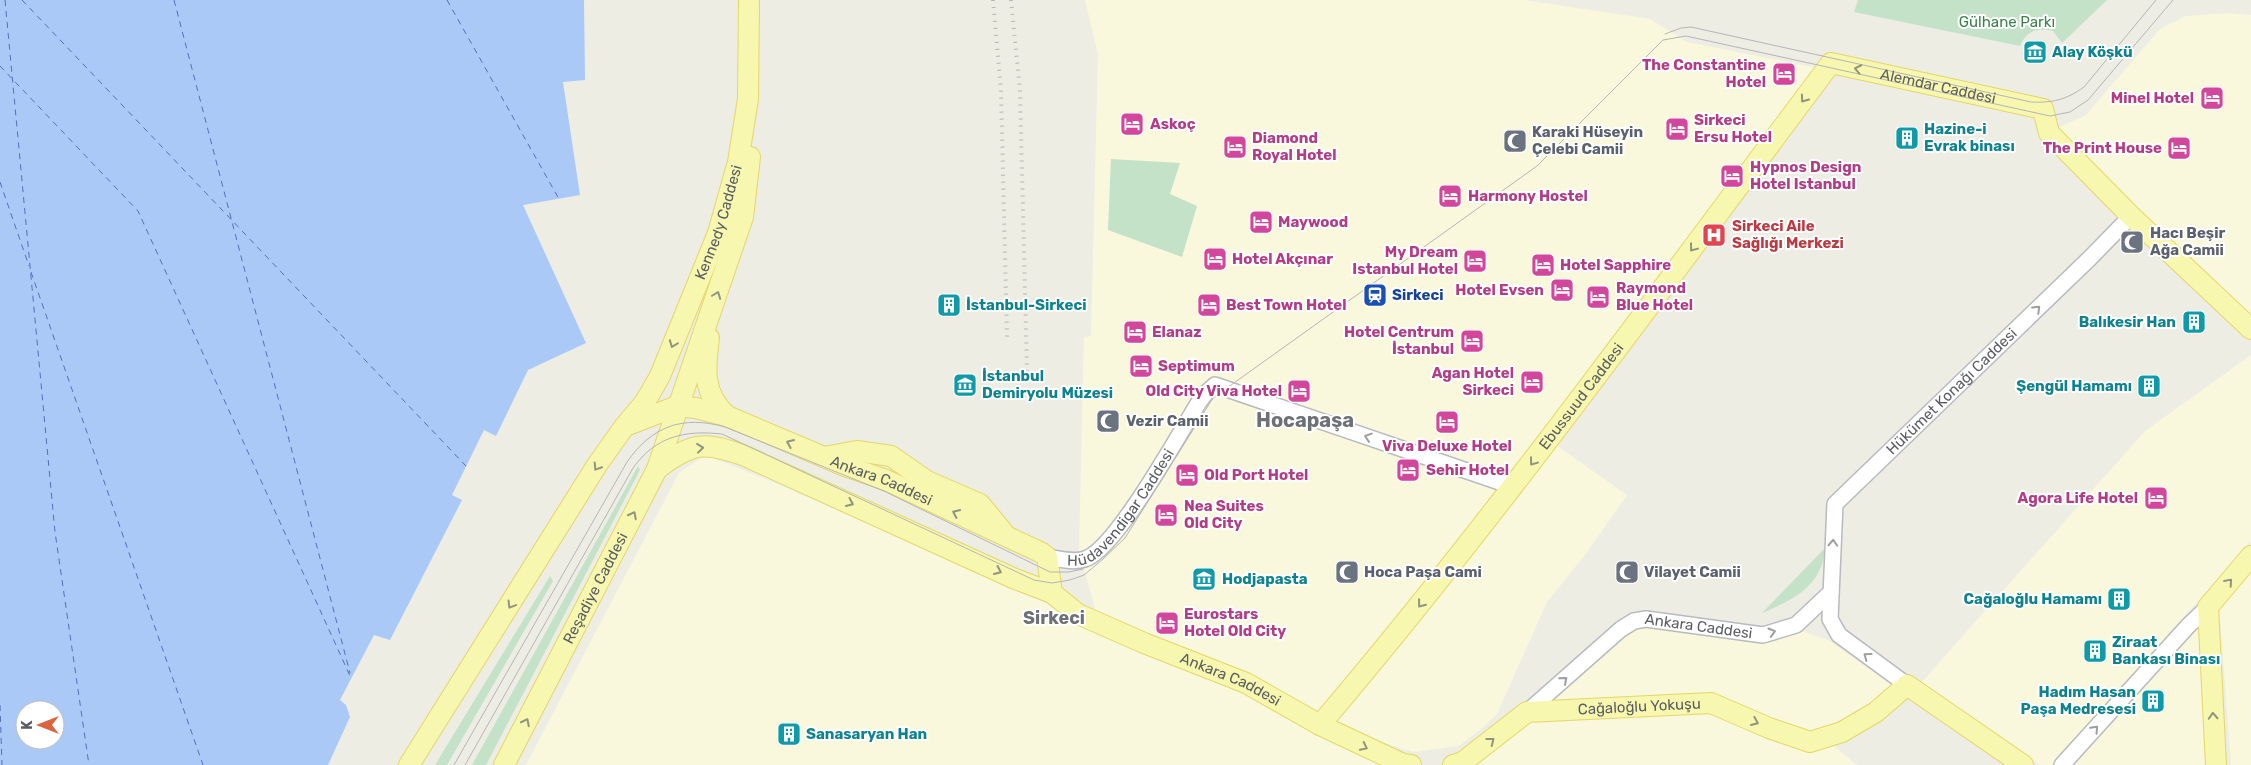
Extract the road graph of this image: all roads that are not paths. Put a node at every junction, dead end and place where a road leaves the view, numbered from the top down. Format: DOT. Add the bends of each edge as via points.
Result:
graph roads {
  1 [pos="748,0"];
  2 [pos="762,0"];
  3 [pos="1835,64"];
  4 [pos="761,75"];
  5 [pos="748,99"];
  6 [pos="2131,216"];
  7 [pos="708,318"];
  8 [pos="2251,329"];
  9 [pos="677,406"];
  10 [pos="727,416"];
  11 [pos="624,427"];
  12 [pos="657,468"];
  13 [pos="1514,487"];
  14 [pos="2251,556"];
  15 [pos="1047,557"];
  16 [pos="1831,592"];
  17 [pos="1052,593"];
  18 [pos="2208,607"];
  19 [pos="1907,685"];
  20 [pos="1527,712"];
  21 [pos="437,723"];
  22 [pos="1320,725"];
  23 [pos="409,765"];
  24 [pos="420,765"];
  25 [pos="504,765"];
  26 [pos="1410,765"];
  27 [pos="1453,765"];
  28 [pos="2023,765"];
  29 [pos="2062,765"];
  30 [pos="2216,765"];
  1 -- 5 [label="main road, Kennedy Caddesi"];
  2 -- 4 [label="main road, Kennedy Caddesi"];
  6 -- 3 [label="main road, Alemdar Caddesi, one-way" via="2049,132 2043,108"];
  3 -- 13 [label="main road, Ebussuud Caddesi, one-way" via="1831,63 1826,69"];
  4 -- 5 [label="main road"];
  7 -- 4 [label="main road, Kennedy Caddesi, one-way" via="743,217"];
  5 -- 11 [label="main road, Kennedy Caddesi, one-way" via="738,162 718,233 660,376 645,402"];
  6 -- 8 [label="main road"];
  16 -- 6 [label="street, Hükümet Konağı Caddesi, one-way" via="1835,504"];
  7 -- 9 [label="main road, Kennedy Caddesi"];
  7 -- 10 [label="main road" via="708,390"];
  9 -- 10 [label="main road, Ankara Caddesi"];
  9 -- 11 [label="main road"];
  9 -- 12 [label="main road, Reşadiye Caddesi"];
  15 -- 10 [label="main road, Ankara Caddesi, one-way" via="886,480"];
  11 -- 21 [label="main road, one-way" via="597,465"];
  12 -- 17 [label="main road, Ankara Caddesi, one-way" via="678,452 718,446"];
  25 -- 12 [label="main road, Reşadiye Caddesi, one-way"];
  13 -- 15 [label="street, Hüdavendigar Caddesi, one-way" via="1215,385 1202,398 1118,530 1098,552 1087,559 1072,561"];
  13 -- 22 [label="main road, Ebussuud Caddesi, one-way"];
  18 -- 14 [label="main road, one-way"];
  15 -- 17 [label="main road"];
  19 -- 16 [label="street, one-way" via="1839,636 1830,619"];
  20 -- 16 [label="street, Ankara Caddesi, one-way" via="1620,629 1634,621 1763,635 1796,625"];
  17 -- 22 [label="main road, Ankara Caddesi" via="1078,614 1246,683"];
  29 -- 18 [label="street, one-way"];
  30 -- 18 [label="main road, one-way"];
  20 -- 19 [label="main road, Cağaloğlu Yokuşu, one-way" via="1710,703 1810,742 1842,732 1876,712"];
  19 -- 28 [label="main road"];
  27 -- 20 [label="main road, Ankara Caddesi, one-way" via="1463,762"];
  21 -- 23 [label="main road"];
  21 -- 24 [label="main road"];
  22 -- 26 [label="main road, Ankara Caddesi, one-way"];
}
